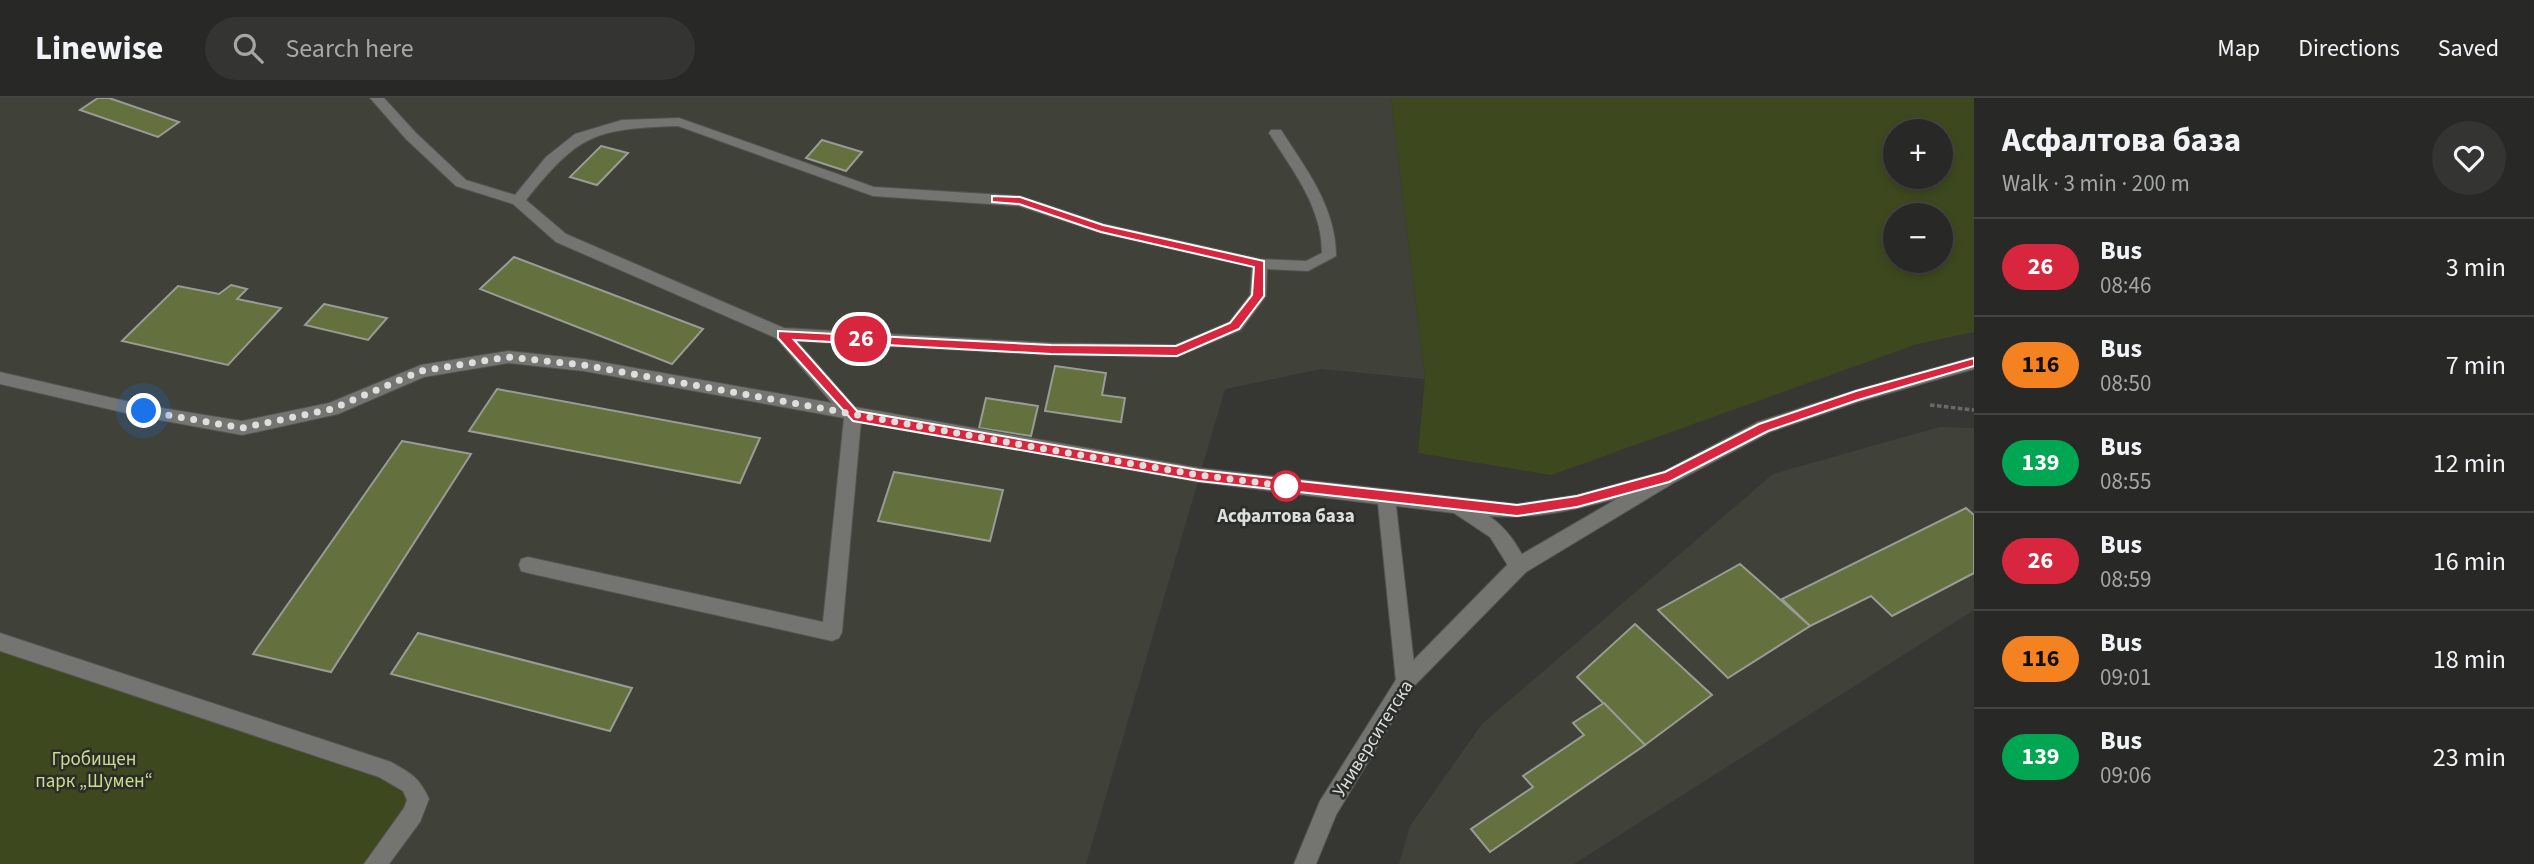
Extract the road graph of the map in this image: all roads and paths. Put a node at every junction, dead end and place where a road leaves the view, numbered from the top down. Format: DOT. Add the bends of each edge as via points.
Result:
graph roads {
  1 [pos="377,98"];
  2 [pos="1276,133"];
  3 [pos="518,201"];
  4 [pos="1260,264"];
  5 [pos="782,334"];
  6 [pos="1974,363"];
  7 [pos="0,378"];
  8 [pos="853,416"];
  9 [pos="1669,477"];
  10 [pos="1386,498"];
  11 [pos="1438,504"];
  12 [pos="528,565"];
  13 [pos="1519,566"];
  14 [pos="0,642"];
  15 [pos="1406,681"];
  16 [pos="375,864"];
  17 [pos="1305,864"];
  1 -- 3 [label="street" via="461,183"];
  2 -- 4 [label="street" via="1320,207 1331,236 1329,256 1308,266"];
  3 -- 4 [label="street" via="551,160 580,137 622,124 679,122 873,191 1020,201 1101,228"];
  3 -- 5 [label="street" via="561,238"];
  4 -- 5 [label="street" via="1258,296 1235,326 1177,351"];
  5 -- 8 [label="street"];
  6 -- 9 [label="street" via="1764,427"];
  7 -- 8 [label="street" via="242,428 332,409 421,371 508,357 584,365"];
  8 -- 10 [label="street" via="1199,475"];
  8 -- 12 [label="street" via="832,632"];
  9 -- 11 [label="street" via="1577,502 1517,511"];
  9 -- 13 [label="street, Университетска"];
  10 -- 11 [label="street"];
  10 -- 15 [label="street"];
  11 -- 13 [label="street" via="1480,518 1512,548"];
  13 -- 15 [label="street, Университетска"];
  14 -- 16 [label="street" via="384,769 410,784 418,799 412,815"];
  15 -- 17 [label="street, Университетска" via="1328,808"];
}
